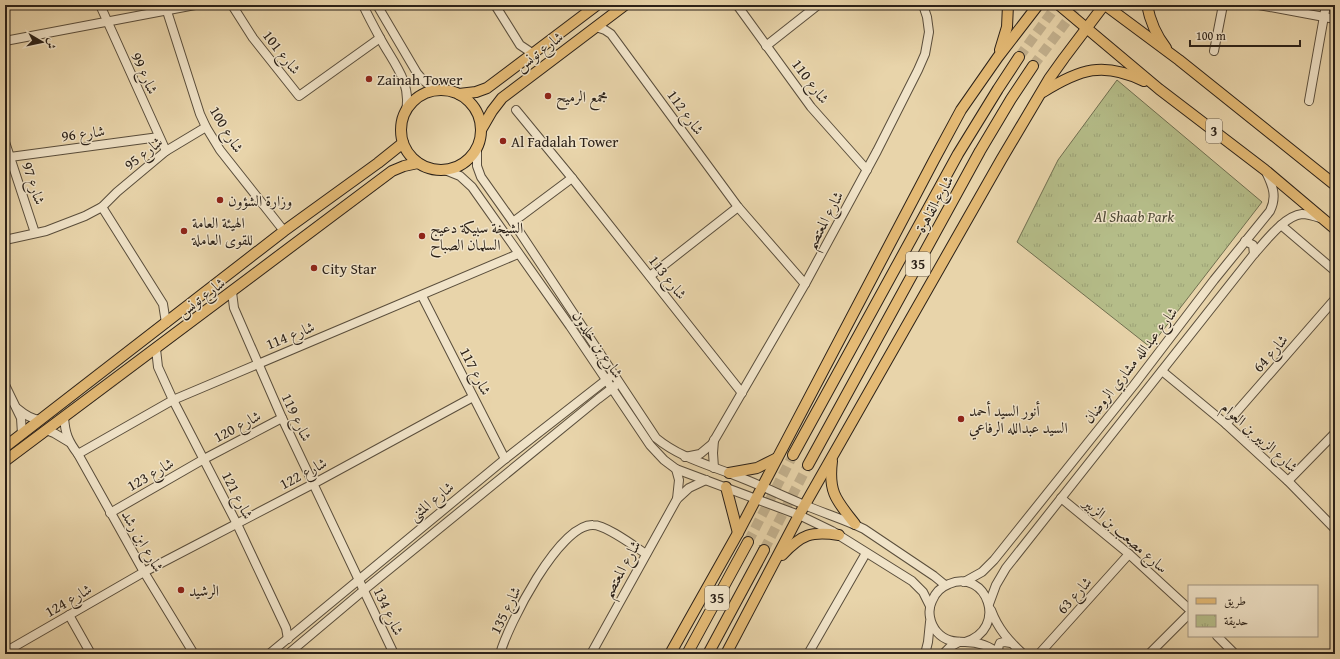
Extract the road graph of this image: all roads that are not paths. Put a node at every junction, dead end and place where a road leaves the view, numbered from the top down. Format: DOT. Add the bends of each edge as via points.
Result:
graph roads {
  1 [pos="100,5"];
  2 [pos="195,5"];
  3 [pos="232,5"];
  4 [pos="363,5"];
  5 [pos="377,5"];
  6 [pos="597,5"];
  7 [pos="625,5"];
  8 [pos="737,5"];
  9 [pos="818,5"];
  10 [pos="923,5"];
  11 [pos="1008,5"];
  12 [pos="1038,5"];
  13 [pos="1059,5"];
  14 [pos="1104,5"];
  15 [pos="1147,5"];
  16 [pos="1223,5"];
  17 [pos="1259,5"];
  18 [pos="1326,5"];
  19 [pos="496,7"];
  20 [pos="166,8"];
  21 [pos="612,14"];
  22 [pos="1324,17"];
  23 [pos="1335,19"];
  24 [pos="107,22"];
  25 [pos="596,27"];
  26 [pos="1086,29"];
  27 [pos="611,34"];
  28 [pos="380,38"];
  29 [pos="5,41"];
  30 [pos="766,46"];
  31 [pos="1214,51"];
  32 [pos="532,53"];
  33 [pos="998,57"];
  34 [pos="1020,57"];
  35 [pos="1179,60"];
  36 [pos="1033,66"];
  37 [pos="510,70"];
  38 [pos="1159,89"];
  39 [pos="434,90"];
  40 [pos="512,91"];
  41 [pos="459,94"];
  42 [pos="1040,94"];
  43 [pos="1309,101"];
  44 [pos="406,110"];
  45 [pos="516,110"];
  46 [pos="206,127"];
  47 [pos="481,130"];
  48 [pos="159,137"];
  49 [pos="5,142"];
  50 [pos="403,142"];
  51 [pos="477,148"];
  52 [pos="166,152"];
  53 [pos="10,157"];
  54 [pos="418,163"];
  55 [pos="445,170"];
  56 [pos="867,170"];
  57 [pos="1265,170"];
  58 [pos="572,178"];
  59 [pos="1335,185"];
  60 [pos="345,187"];
  61 [pos="351,203"];
  62 [pos="102,207"];
  63 [pos="738,207"];
  64 [pos="1323,218"];
  65 [pos="513,222"];
  66 [pos="1281,225"];
  67 [pos="1335,230"];
  68 [pos="284,231"];
  69 [pos="35,233"];
  70 [pos="5,240"];
  71 [pos="1245,241"];
  72 [pos="518,254"];
  73 [pos="1254,254"];
  74 [pos="1335,271"];
  75 [pos="650,276"];
  76 [pos="806,284"];
  77 [pos="232,292"];
  78 [pos="422,296"];
  79 [pos="1335,299"];
  80 [pos="220,302"];
  81 [pos="163,304"];
  82 [pos="234,308"];
  83 [pos="180,312"];
  84 [pos="166,323"];
  85 [pos="156,349"];
  86 [pos="142,359"];
  87 [pos="258,363"];
  88 [pos="158,367"];
  89 [pos="1162,371"];
  90 [pos="614,374"];
  91 [pos="606,380"];
  92 [pos="620,383"];
  93 [pos="5,385"];
  94 [pos="612,389"];
  95 [pos="742,393"];
  96 [pos="473,397"];
  97 [pos="173,400"];
  98 [pos="17,408"];
  99 [pos="64,417"];
  100 [pos="282,418"];
  101 [pos="40,420"];
  102 [pos="1226,424"];
  103 [pos="46,430"];
  104 [pos="1335,433"];
  105 [pos="22,434"];
  106 [pos="715,439"];
  107 [pos="1091,439"];
  108 [pos="69,442"];
  109 [pos="5,447"];
  110 [pos="1102,448"];
  111 [pos="78,454"];
  112 [pos="793,455"];
  113 [pos="684,457"];
  114 [pos="833,457"];
  115 [pos="777,458"];
  116 [pos="204,459"];
  117 [pos="505,459"];
  118 [pos="5,461"];
  119 [pos="808,465"];
  120 [pos="714,468"];
  121 [pos="676,469"];
  122 [pos="729,473"];
  123 [pos="706,480"];
  124 [pos="1288,481"];
  125 [pos="313,484"];
  126 [pos="762,486"];
  127 [pos="726,487"];
  128 [pos="756,498"];
  129 [pos="1061,498"];
  130 [pos="677,499"];
  131 [pos="805,505"];
  132 [pos="110,513"];
  133 [pos="799,515"];
  134 [pos="237,524"];
  135 [pos="854,524"];
  136 [pos="1335,529"];
  137 [pos="738,533"];
  138 [pos="839,535"];
  139 [pos="748,542"];
  140 [pos="764,550"];
  141 [pos="866,553"];
  142 [pos="646,554"];
  143 [pos="1129,554"];
  144 [pos="997,556"];
  145 [pos="774,564"];
  146 [pos="920,567"];
  147 [pos="1006,568"];
  148 [pos="144,572"];
  149 [pos="359,579"];
  150 [pos="912,581"];
  151 [pos="964,582"];
  152 [pos="945,585"];
  153 [pos="364,590"];
  154 [pos="930,606"];
  155 [pos="990,606"];
  156 [pos="1188,608"];
  157 [pos="69,615"];
  158 [pos="1188,615"];
  159 [pos="930,619"];
  160 [pos="1218,637"];
  161 [pos="288,639"];
  162 [pos="962,642"];
  163 [pos="1011,643"];
  164 [pos="5,652"];
  165 [pos="91,654"];
  166 [pos="194,654"];
  167 [pos="269,654"];
  168 [pos="288,654"];
  169 [pos="394,654"];
  170 [pos="500,654"];
  171 [pos="591,654"];
  172 [pos="670,654"];
  173 [pos="687,654"];
  174 [pos="708,654"];
  175 [pos="726,654"];
  176 [pos="808,654"];
  177 [pos="924,654"];
  178 [pos="943,654"];
  179 [pos="1000,654"];
  180 [pos="1023,654"];
  181 [pos="1039,654"];
  182 [pos="1149,654"];
  183 [pos="1235,654"];
  1 -- 24 [label="street, شارع 99"];
  2 -- 20 [label="street"];
  3 -- 28 [label="street, شارع 101" via="253,38 299,96"];
  4 -- 28 [label="street"];
  5 -- 39 [label="street" via="417,73"];
  6 -- 32 [label="main road, شارع تونس"];
  7 -- 21 [label="main road, شارع تونس"];
  8 -- 30 [label="street, شارع 110"];
  9 -- 30 [label="street"];
  10 -- 56 [label="street, شارع المعتصم" via="929,32 925,54"];
  11 -- 33 [label="main road" via="1007,27"];
  12 -- 33 [label="main road"];
  13 -- 26 [label="main road, 3"];
  14 -- 26 [label="main road"];
  14 -- 35 [label="main road, 3"];
  15 -- 35 [label="main road" via="1149,17 1161,41"];
  16 -- 31 [label="street"];
  17 -- 22 [label="street"];
  18 -- 22 [label="street"];
  19 -- 32 [label="street" via="520,45"];
  20 -- 24 [label="street"];
  20 -- 46 [label="street, شارع 100"];
  21 -- 25 [label="main road, شارع تونس"];
  21 -- 27 [label="street"];
  22 -- 23 [label="street"];
  22 -- 43 [label="street"];
  24 -- 29 [label="street"];
  24 -- 48 [label="street, شارع 99"];
  25 -- 27 [label="street, شارع 112"];
  25 -- 40 [label="main road, شارع تونس"];
  26 -- 38 [label="main road, 3"];
  26 -- 42 [label="main road"];
  27 -- 63 [label="street, شارع 112"];
  28 -- 44 [label="street" via="403,79 407,95"];
  30 -- 56 [label="street, شارع 110" via="812,107"];
  32 -- 37 [label="main road, شارع تونس"];
  33 -- 115 [label="main road" via="961,110"];
  34 -- 112 [label="main road, شارع القاهرة / 35" via="958,154"];
  35 -- 59 [label="main road, 3"];
  36 -- 119 [label="main road, شارع القاهرة / 35" via="980,151"];
  37 -- 40 [label="main road" via="503,78 502,84 503,88"];
  37 -- 41 [label="main road, شارع تونس" via="482,91"];
  38 -- 42 [label="main road" via="1126,74 1111,70 1094,70 1070,77"];
  38 -- 57 [label="main road, 3"];
  39 -- 41 [label="main road"];
  39 -- 44 [label="main road" via="416,98"];
  40 -- 47 [label="main road, شارع تونس" via="496,105"];
  41 -- 47 [label="main road" via="475,109 481,122"];
  42 -- 114 [label="main road"];
  44 -- 50 [label="main road" via="401,125"];
  45 -- 58 [label="street, شارع 113"];
  46 -- 52 [label="street, شارع 95"];
  46 -- 68 [label="street, شارع 100" via="220,150"];
  47 -- 51 [label="main road"];
  48 -- 52 [label="street, شارع 99"];
  48 -- 53 [label="street, شارع 96"];
  49 -- 53 [label="street, شارع 97"];
  50 -- 54 [label="main road" via="408,154"];
  50 -- 60 [label="main road, شارع تونس"];
  51 -- 55 [label="main road" via="464,163"];
  51 -- 65 [label="street, شارع بن خلدون" via="476,161 479,173"];
  52 -- 62 [label="street, شارع 95"];
  53 -- 69 [label="street, شارع 97"];
  54 -- 55 [label="main road" via="430,169"];
  54 -- 61 [label="main road, شارع تونس" via="392,171"];
  55 -- 72 [label="street, شارع بن خلدون" via="460,176 472,187"];
  56 -- 76 [label="street, شارع المعتصم"];
  57 -- 64 [label="main road, 3"];
  57 -- 71 [label="street, شارع عبدالله مشاري الروضان" via="1273,187 1274,202 1270,211"];
  58 -- 65 [label="street"];
  58 -- 75 [label="street, شارع 113"];
  60 -- 61 [label="main road" via="353,187 357,192"];
  60 -- 68 [label="main road, شارع تونس"];
  61 -- 77 [label="main road, شارع تونس"];
  62 -- 69 [label="street, شارع 95" via="85,216"];
  62 -- 81 [label="street"];
  63 -- 75 [label="street"];
  63 -- 76 [label="street, شارع 112"];
  64 -- 66 [label="street, شارع عبدالله مشاري الروضان" via="1300,214"];
  64 -- 67 [label="main road, 3"];
  65 -- 90 [label="street, شارع بن خلدون"];
  66 -- 73 [label="street, شارع عبدالله مشاري الروضان"];
  66 -- 74 [label="street"];
  68 -- 83 [label="main road, شارع تونس"];
  69 -- 70 [label="street, شارع 95"];
  71 -- 73 [label="street" via="1252,245"];
  71 -- 107 [label="street, شارع عبدالله مشاري الروضان"];
  72 -- 78 [label="street, شارع 114"];
  72 -- 91 [label="street, شارع بن خلدون"];
  73 -- 89 [label="street, شارع عبدالله مشاري الروضان"];
  75 -- 95 [label="street, شارع 113"];
  76 -- 95 [label="street, شارع المعتصم"];
  77 -- 80 [label="main road, شارع تونس"];
  77 -- 82 [label="street, شارع 119"];
  78 -- 87 [label="street, شارع 114"];
  78 -- 96 [label="street, شارع 117"];
  79 -- 102 [label="street, شارع 64"];
  80 -- 82 [label="street"];
  80 -- 85 [label="main road, شارع تونس"];
  81 -- 83 [label="street"];
  81 -- 84 [label="street"];
  82 -- 87 [label="street, شارع 119"];
  83 -- 84 [label="main road, شارع تونس"];
  84 -- 101 [label="main road, شارع تونس"];
  85 -- 86 [label="main road, شارع تونس"];
  85 -- 88 [label="street, شارع 121"];
  86 -- 88 [label="street"];
  86 -- 99 [label="main road, شارع تونس"];
  87 -- 97 [label="street, شارع 114"];
  87 -- 100 [label="street, شارع 119"];
  88 -- 97 [label="street, شارع 121"];
  89 -- 102 [label="street, شارع الزبير بن العوام"];
  89 -- 110 [label="street, شارع عبدالله مشاري الروضان"];
  90 -- 91 [label="street, شارع المثنى"];
  90 -- 92 [label="street, شارع بن خلدون"];
  91 -- 94 [label="street, شارع بن خلدون"];
  91 -- 117 [label="street, شارع المثنى"];
  92 -- 94 [label="street, شارع المثنى"];
  92 -- 113 [label="street, شارع بن خلدون" via="656,438"];
  93 -- 98 [label="street"];
  94 -- 121 [label="street, شارع بن خلدون" via="654,451"];
  94 -- 153 [label="street, شارع المثنى"];
  95 -- 106 [label="street, شارع المعتصم"];
  96 -- 117 [label="street, شارع 117"];
  96 -- 125 [label="street, شارع 122"];
  97 -- 111 [label="street, شارع 114"];
  97 -- 116 [label="street, شارع 121"];
  98 -- 101 [label="street" via="24,415"];
  98 -- 105 [label="street" via="21,418"];
  99 -- 103 [label="main road, شارع تونس"];
  99 -- 108 [label="street, شارع ابن رشد"];
  100 -- 116 [label="street, شارع 120"];
  100 -- 125 [label="street, شارع 119"];
  101 -- 105 [label="main road, شارع تونس"];
  102 -- 124 [label="street, شارع الزبير بن العوام"];
  103 -- 108 [label="street, شارع ابن رشد"];
  103 -- 118 [label="main road, شارع تونس"];
  104 -- 124 [label="street"];
  105 -- 109 [label="main road, شارع تونس"];
  106 -- 113 [label="street, شارع المعتصم" via="700,454"];
  106 -- 120 [label="street, شارع المعتصم"];
  107 -- 110 [label="street" via="1092,448"];
  107 -- 144 [label="street, شارع عبدالله مشاري الروضان"];
  108 -- 111 [label="street, شارع ابن رشد"];
  110 -- 129 [label="street, شارع عبدالله مشاري الروضان"];
  111 -- 132 [label="street, شارع ابن رشد"];
  113 -- 120 [label="street, شارع بن خلدون"];
  114 -- 131 [label="main road"];
  114 -- 135 [label="main road" via="832,491"];
  115 -- 122 [label="main road" via="757,468"];
  115 -- 126 [label="main road"];
  116 -- 132 [label="street, شارع 123"];
  116 -- 134 [label="street, شارع 121"];
  117 -- 149 [label="street, شارع المثنى"];
  120 -- 122 [label="street, شارع بن خلدون"];
  121 -- 123 [label="street, شارع بن خلدون"];
  121 -- 130 [label="street, شارع المعتصم" via="679,486"];
  122 -- 126 [label="street, شارع بن خلدون"];
  123 -- 127 [label="street, شارع بن خلدون"];
  123 -- 130 [label="street, شارع المعتصم" via="685,491"];
  124 -- 136 [label="street, شارع الزبير بن العوام"];
  125 -- 134 [label="street, شارع 122"];
  125 -- 149 [label="street, شارع 119"];
  126 -- 128 [label="main road"];
  126 -- 131 [label="street, شارع بن خلدون"];
  127 -- 128 [label="street, شارع بن خلدون"];
  127 -- 137 [label="main road"];
  128 -- 133 [label="street, شارع بن خلدون"];
  128 -- 137 [label="main road"];
  129 -- 143 [label="street, سارع مصعب بن الزبير"];
  129 -- 147 [label="street, شارع عبدالله مشاري الروضان"];
  130 -- 142 [label="street, شارع المعتصم"];
  131 -- 133 [label="main road"];
  131 -- 135 [label="street, شارع بن خلدون"];
  132 -- 148 [label="street, شارع ابن رشد"];
  133 -- 138 [label="street, شارع بن خلدون"];
  133 -- 145 [label="main road"];
  134 -- 148 [label="street, شارع 122"];
  134 -- 161 [label="street, شارع 121" via="286,628"];
  135 -- 146 [label="street, شارع بن خلدون"];
  137 -- 172 [label="main road"];
  138 -- 141 [label="street, شارع بن خلدون"];
  138 -- 145 [label="main road" via="822,533 803,537 790,546"];
  139 -- 173 [label="main road, 35"];
  140 -- 174 [label="main road, 35"];
  141 -- 150 [label="street, شارع بن خلدون"];
  141 -- 176 [label="street"];
  142 -- 170 [label="street, شارع 135" via="597,525 589,525 568,536 536,578"];
  142 -- 171 [label="street, شارع المعتصم"];
  143 -- 156 [label="street, سارع مصعب بن الزبير"];
  143 -- 181 [label="street, شارع 63"];
  144 -- 147 [label="street" via="996,563"];
  144 -- 151 [label="street, شارع عبدالله مشاري الروضان" via="982,572"];
  145 -- 175 [label="main road"];
  146 -- 150 [label="street" via="919,576"];
  146 -- 152 [label="street, شارع بن خلدون"];
  147 -- 155 [label="street, شارع عبدالله مشاري الروضان" via="996,585"];
  148 -- 157 [label="street, شارع 124"];
  148 -- 166 [label="street, شارع ابن رشد"];
  149 -- 153 [label="street, شارع 134"];
  149 -- 161 [label="street, شارع المثنى"];
  150 -- 154 [label="street, شارع بن خلدون" via="923,592"];
  151 -- 152 [label="street"];
  151 -- 155 [label="street" via="980,589"];
  152 -- 154 [label="street" via="935,594"];
  153 -- 168 [label="street, شارع المثنى"];
  153 -- 169 [label="street, شارع 134"];
  154 -- 159 [label="street"];
  155 -- 162 [label="street" via="986,627 977,637"];
  155 -- 163 [label="street" via="999,628"];
  157 -- 164 [label="street, شارع 124"];
  157 -- 165 [label="street"];
  158 -- 182 [label="street"];
  159 -- 162 [label="street" via="941,636 952,642"];
  159 -- 177 [label="street" via="930,634"];
  160 -- 183 [label="street"];
  161 -- 167 [label="street, شارع المثنى"];
  162 -- 178 [label="street" via="950,647"];
  162 -- 179 [label="street" via="986,646"];
  163 -- 179 [label="street" via="1000,643"];
  163 -- 180 [label="street"];
}
